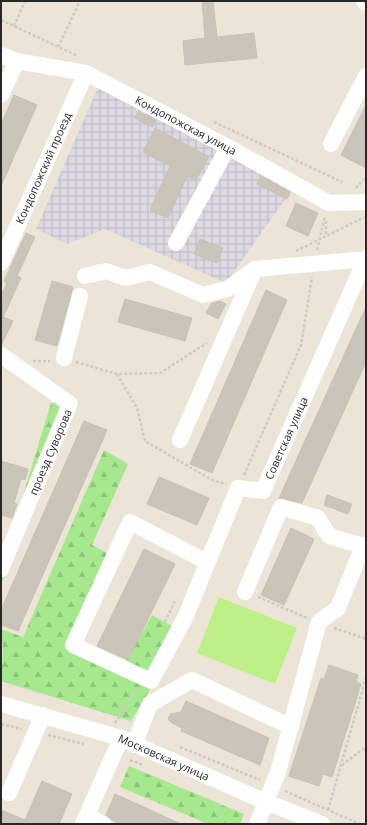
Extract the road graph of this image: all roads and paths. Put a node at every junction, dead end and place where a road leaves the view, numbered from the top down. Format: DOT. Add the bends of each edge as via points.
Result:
graph roads {
  1 [pos="25,1"];
  2 [pos="80,1"];
  3 [pos="14,26"];
  4 [pos="58,47"];
  5 [pos="1,55"];
  6 [pos="17,61"];
  7 [pos="86,73"];
  8 [pos="366,76"];
  9 [pos="1,95"];
  10 [pos="331,144"];
  11 [pos="228,147"];
  12 [pos="366,202"];
  13 [pos="327,210"];
  14 [pos="366,216"];
  15 [pos="326,236"];
  16 [pos="320,239"];
  17 [pos="176,243"];
  18 [pos="291,253"];
  19 [pos="366,258"];
  20 [pos="1,263"];
  21 [pos="314,264"];
  22 [pos="255,269"];
  23 [pos="85,276"];
  24 [pos="80,296"];
  25 [pos="210,342"];
  26 [pos="5,357"];
  27 [pos="64,358"];
  28 [pos="32,360"];
  29 [pos="180,440"];
  30 [pos="238,488"];
  31 [pos="365,546"];
  32 [pos="207,562"];
  33 [pos="1,569"];
  34 [pos="246,592"];
  35 [pos="366,678"];
  36 [pos="1,704"];
  37 [pos="43,715"];
  38 [pos="1,724"];
  39 [pos="291,727"];
  40 [pos="36,732"];
  41 [pos="128,742"];
  42 [pos="87,744"];
  43 [pos="366,747"];
  44 [pos="115,753"];
  45 [pos="341,765"];
  46 [pos="144,766"];
  47 [pos="9,793"];
  48 [pos="266,802"];
  49 [pos="325,817"];
  50 [pos="85,820"];
  51 [pos="103,824"];
  52 [pos="257,824"];
  1 -- 3 [label="path"];
  2 -- 4 [label="path"];
  5 -- 6 [label="street, Кондопожская улица"];
  6 -- 7 [label="street, Кондопожская улица"];
  6 -- 9 [label="street"];
  7 -- 11 [label="street, Кондопожская улица"];
  7 -- 20 [label="street, Кондопожский проезд"];
  8 -- 10 [label="street"];
  11 -- 13 [label="street, Кондопожская улица"];
  11 -- 17 [label="street"];
  12 -- 13 [label="street"];
  13 -- 15 [label="path"];
  13 -- 16 [label="path"];
  14 -- 15 [label="path"];
  15 -- 16 [label="path"];
  16 -- 18 [label="path"];
  16 -- 21 [label="path"];
  19 -- 21 [label="street"];
  19 -- 30 [label="street, Советская улица" via="263,491"];
  21 -- 22 [label="street"];
  21 -- 30 [label="path" via="301,345"];
  22 -- 23 [label="street" via="227,289 203,295 150,272 126,278 106,271"];
  22 -- 29 [label="street"];
  24 -- 27 [label="street"];
  25 -- 27 [label="path" via="160,372 117,374"];
  26 -- 33 [label="street, проезд Суворова" via="70,404"];
  27 -- 28 [label="path"];
  30 -- 32 [label="street"];
  31 -- 34 [label="street" via="329,536 318,518 281,507"];
  31 -- 39 [label="street" via="338,608 319,622"];
  32 -- 32 [label="street" via="185,618 151,681 73,645 130,522"];
  35 -- 45 [label="path"];
  36 -- 37 [label="street, Московская улица"];
  37 -- 40 [label="street"];
  37 -- 41 [label="street, Московская улица"];
  38 -- 40 [label="path"];
  39 -- 41 [label="street" via="192,680 150,704"];
  39 -- 48 [label="street"];
  40 -- 42 [label="path"];
  40 -- 47 [label="street"];
  41 -- 44 [label="street"];
  41 -- 48 [label="street, Московская улица"];
  43 -- 45 [label="path"];
  44 -- 46 [label="path"];
  44 -- 50 [label="street"];
  45 -- 49 [label="path"];
  48 -- 49 [label="street, Московская улица"];
  48 -- 52 [label="street"];
  50 -- 51 [label="street"];
}
